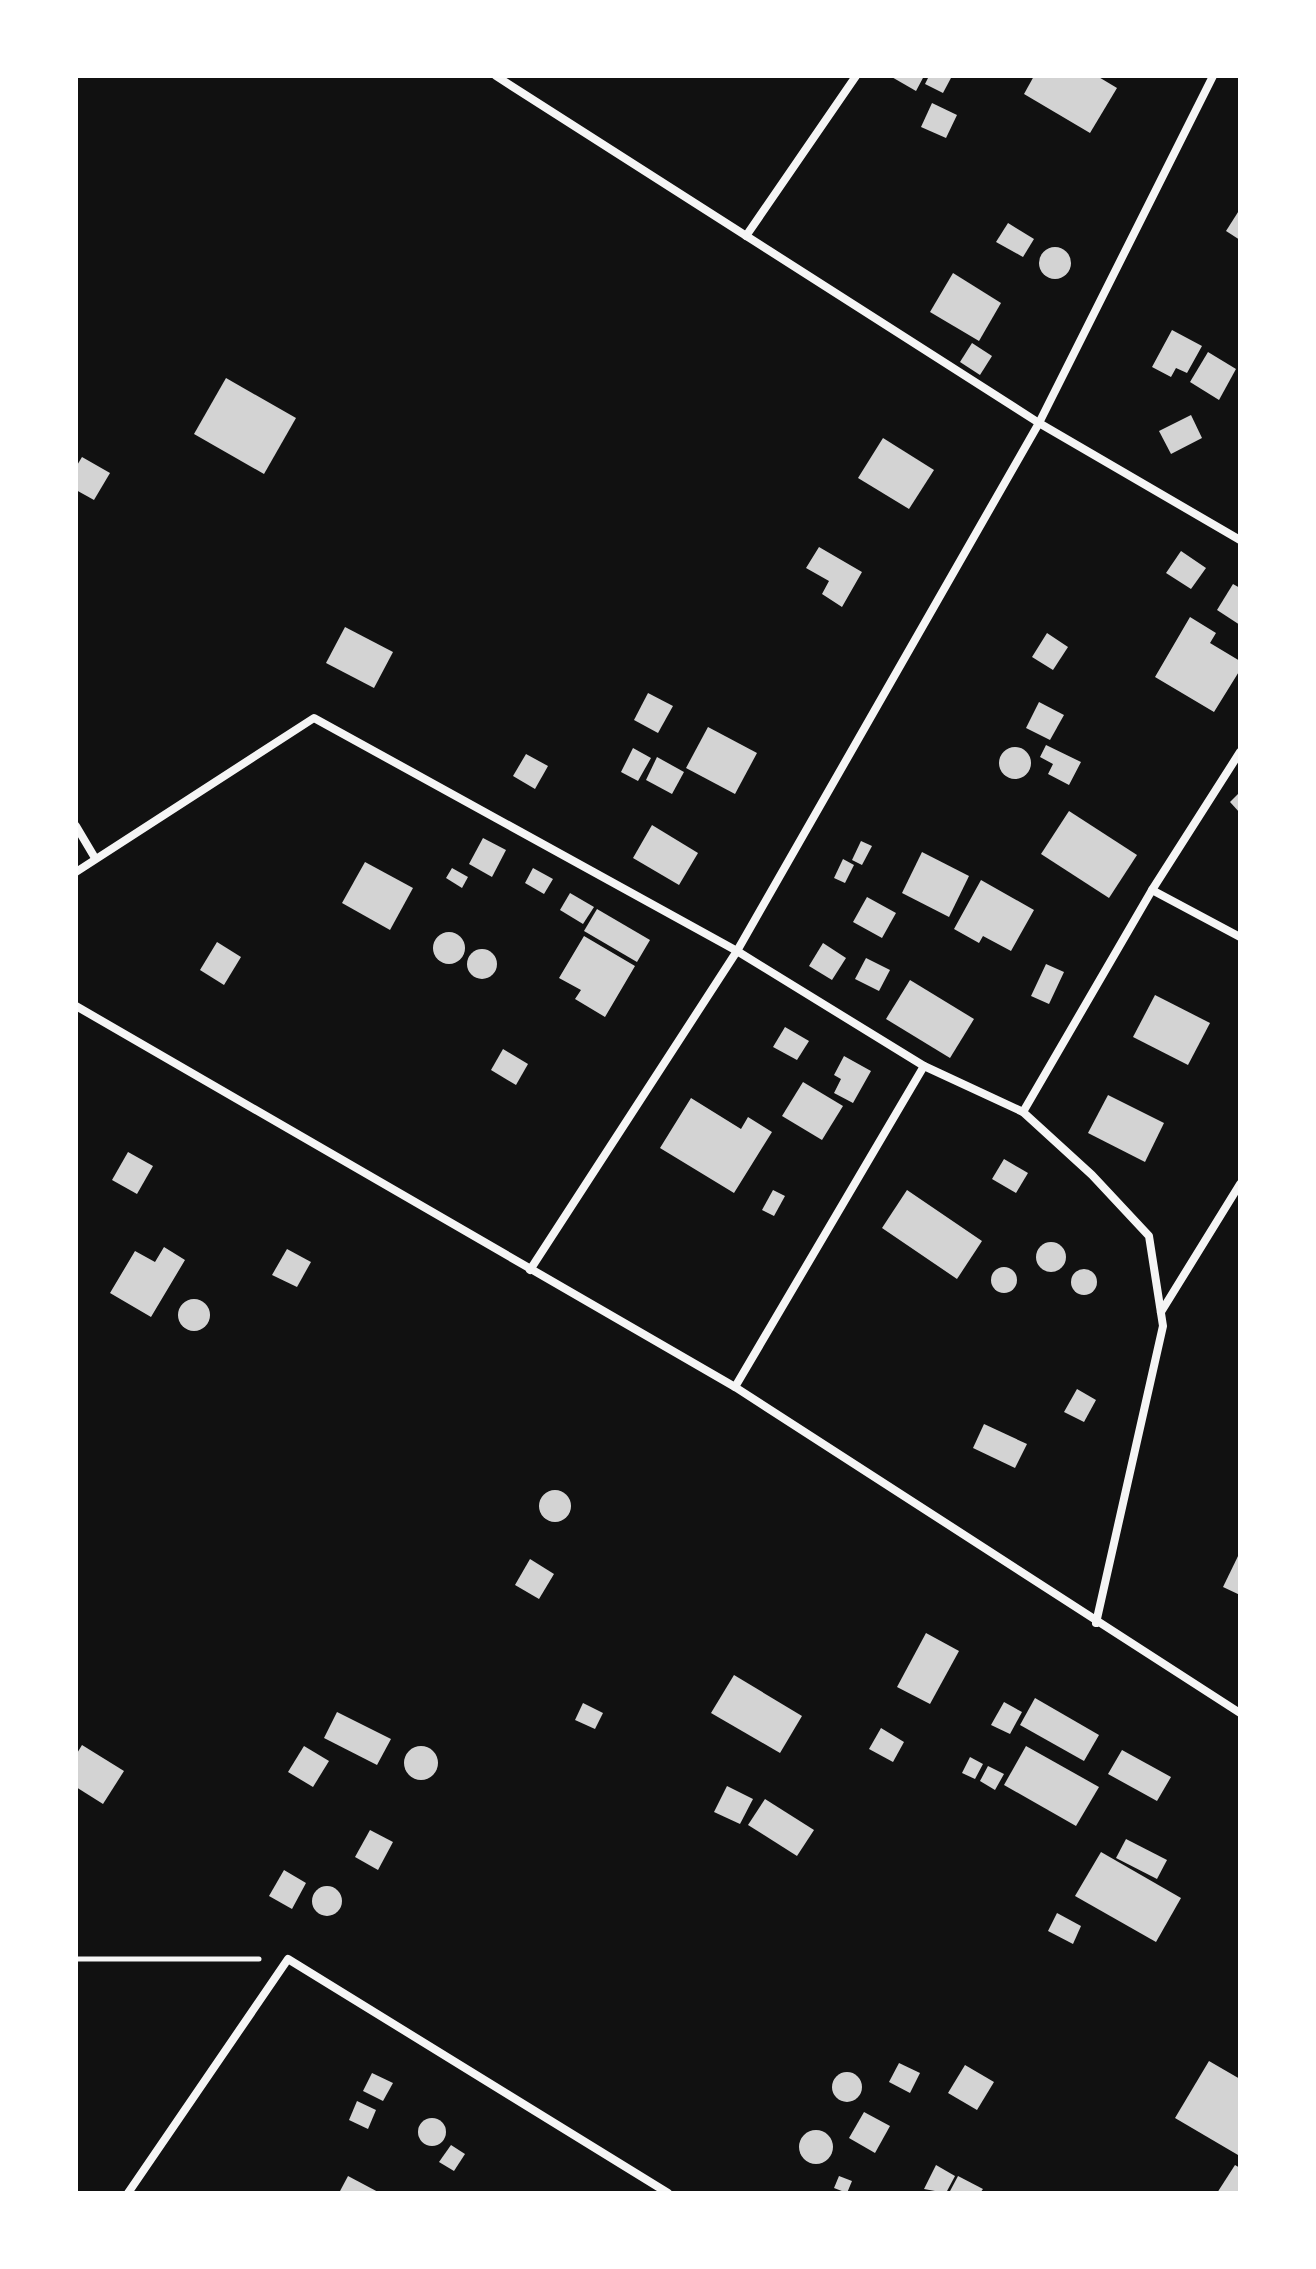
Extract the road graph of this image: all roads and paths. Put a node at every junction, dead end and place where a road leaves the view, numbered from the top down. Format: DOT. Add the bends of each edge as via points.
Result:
graph roads {
  1 [pos="496,76"];
  2 [pos="856,76"];
  3 [pos="1213,76"];
  4 [pos="746,236"];
  5 [pos="1039,423"];
  6 [pos="1240,540"];
  7 [pos="1240,752"];
  8 [pos="76,826"];
  9 [pos="95,858"];
  10 [pos="76,872"];
  11 [pos="1152,890"];
  12 [pos="1240,937"];
  13 [pos="737,951"];
  14 [pos="76,1006"];
  15 [pos="924,1066"];
  16 [pos="1023,1112"];
  17 [pos="1240,1184"];
  18 [pos="530,1270"];
  19 [pos="1161,1313"];
  20 [pos="735,1387"];
  21 [pos="1096,1623"];
  22 [pos="1240,1713"];
  23 [pos="76,1959"];
  24 [pos="288,1959"];
  25 [pos="128,2193"];
  26 [pos="668,2193"];
  1 -- 4 [label="street"];
  2 -- 4 [label="street"];
  3 -- 5 [label="street"];
  4 -- 5 [label="street"];
  5 -- 6 [label="street"];
  5 -- 13 [label="street"];
  7 -- 11 [label="street"];
  8 -- 9 [label="street"];
  9 -- 10 [label="street"];
  9 -- 13 [label="street" via="314,718"];
  11 -- 12 [label="street"];
  11 -- 16 [label="street"];
  13 -- 15 [label="street"];
  13 -- 18 [label="street"];
  14 -- 18 [label="street"];
  15 -- 16 [label="street"];
  15 -- 20 [label="street"];
  16 -- 19 [label="street" via="1149,1236"];
  17 -- 19 [label="street"];
  18 -- 20 [label="street"];
  19 -- 21 [label="street" via="1163,1326"];
  20 -- 21 [label="street"];
  21 -- 22 [label="street"];
  23 -- 24 [label="path"];
  24 -- 25 [label="street"];
  24 -- 26 [label="street"];
}
